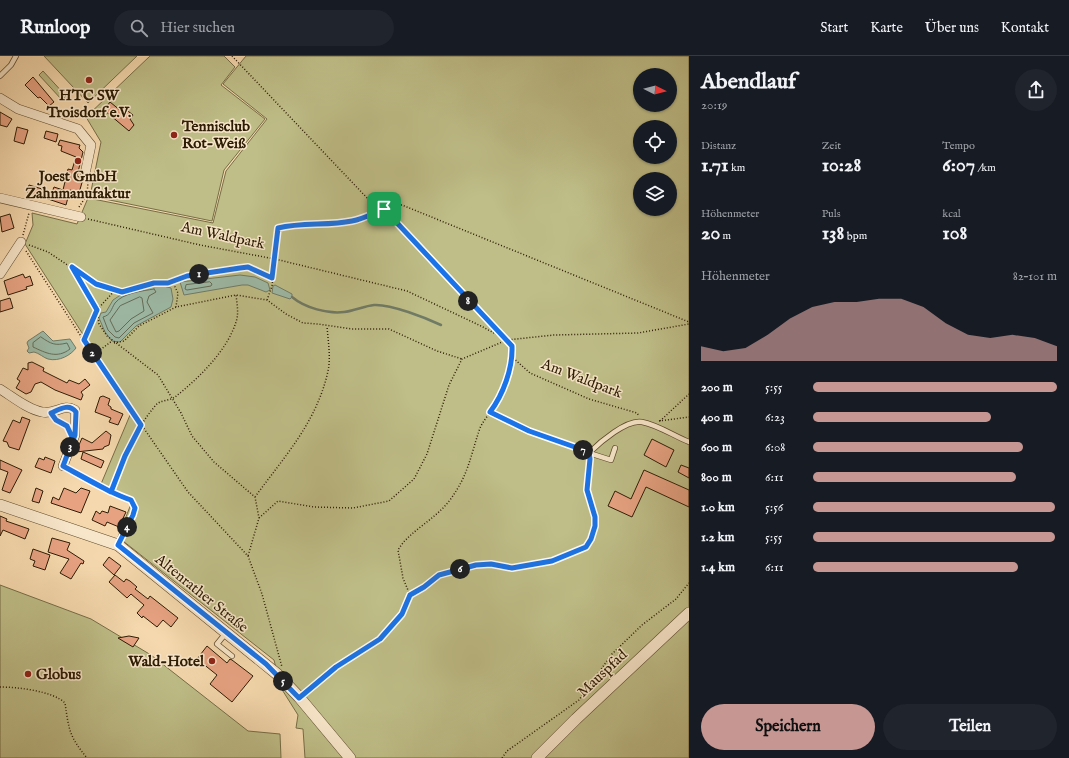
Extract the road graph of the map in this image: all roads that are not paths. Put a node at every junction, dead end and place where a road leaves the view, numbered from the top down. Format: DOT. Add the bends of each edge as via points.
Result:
graph roads {
  1 [pos="16,56"];
  2 [pos="0,76"];
  3 [pos="0,98"];
  4 [pos="85,174"];
  5 [pos="0,198"];
  6 [pos="79,216"];
  7 [pos="21,242"];
  8 [pos="0,274"];
  9 [pos="0,389"];
  10 [pos="689,442"];
  11 [pos="615,448"];
  12 [pos="63,466"];
  13 [pos="0,504"];
  14 [pos="689,612"];
  15 [pos="226,633"];
  16 [pos="232,656"];
  17 [pos="350,758"];
  18 [pos="537,758"];
  1 -- 2 [label="lane"];
  3 -- 4 [label="street" via="18,109 78,129 91,144"];
  5 -- 6 [label="street"];
  7 -- 8 [label="street"];
  9 -- 12 [label="street" via="30,408 51,413 62,407 75,410 75,435"];
  10 -- 11 [label="lane" via="642,422 626,425 589,452 612,460"];
  13 -- 15 [label="street, Altenrather Straße" via="118,545"];
  14 -- 18 [label="street, Mauspfad"];
  15 -- 16 [label="lane" via="216,644"];
  15 -- 17 [label="street, Altenrather Straße" via="277,674"];
}
